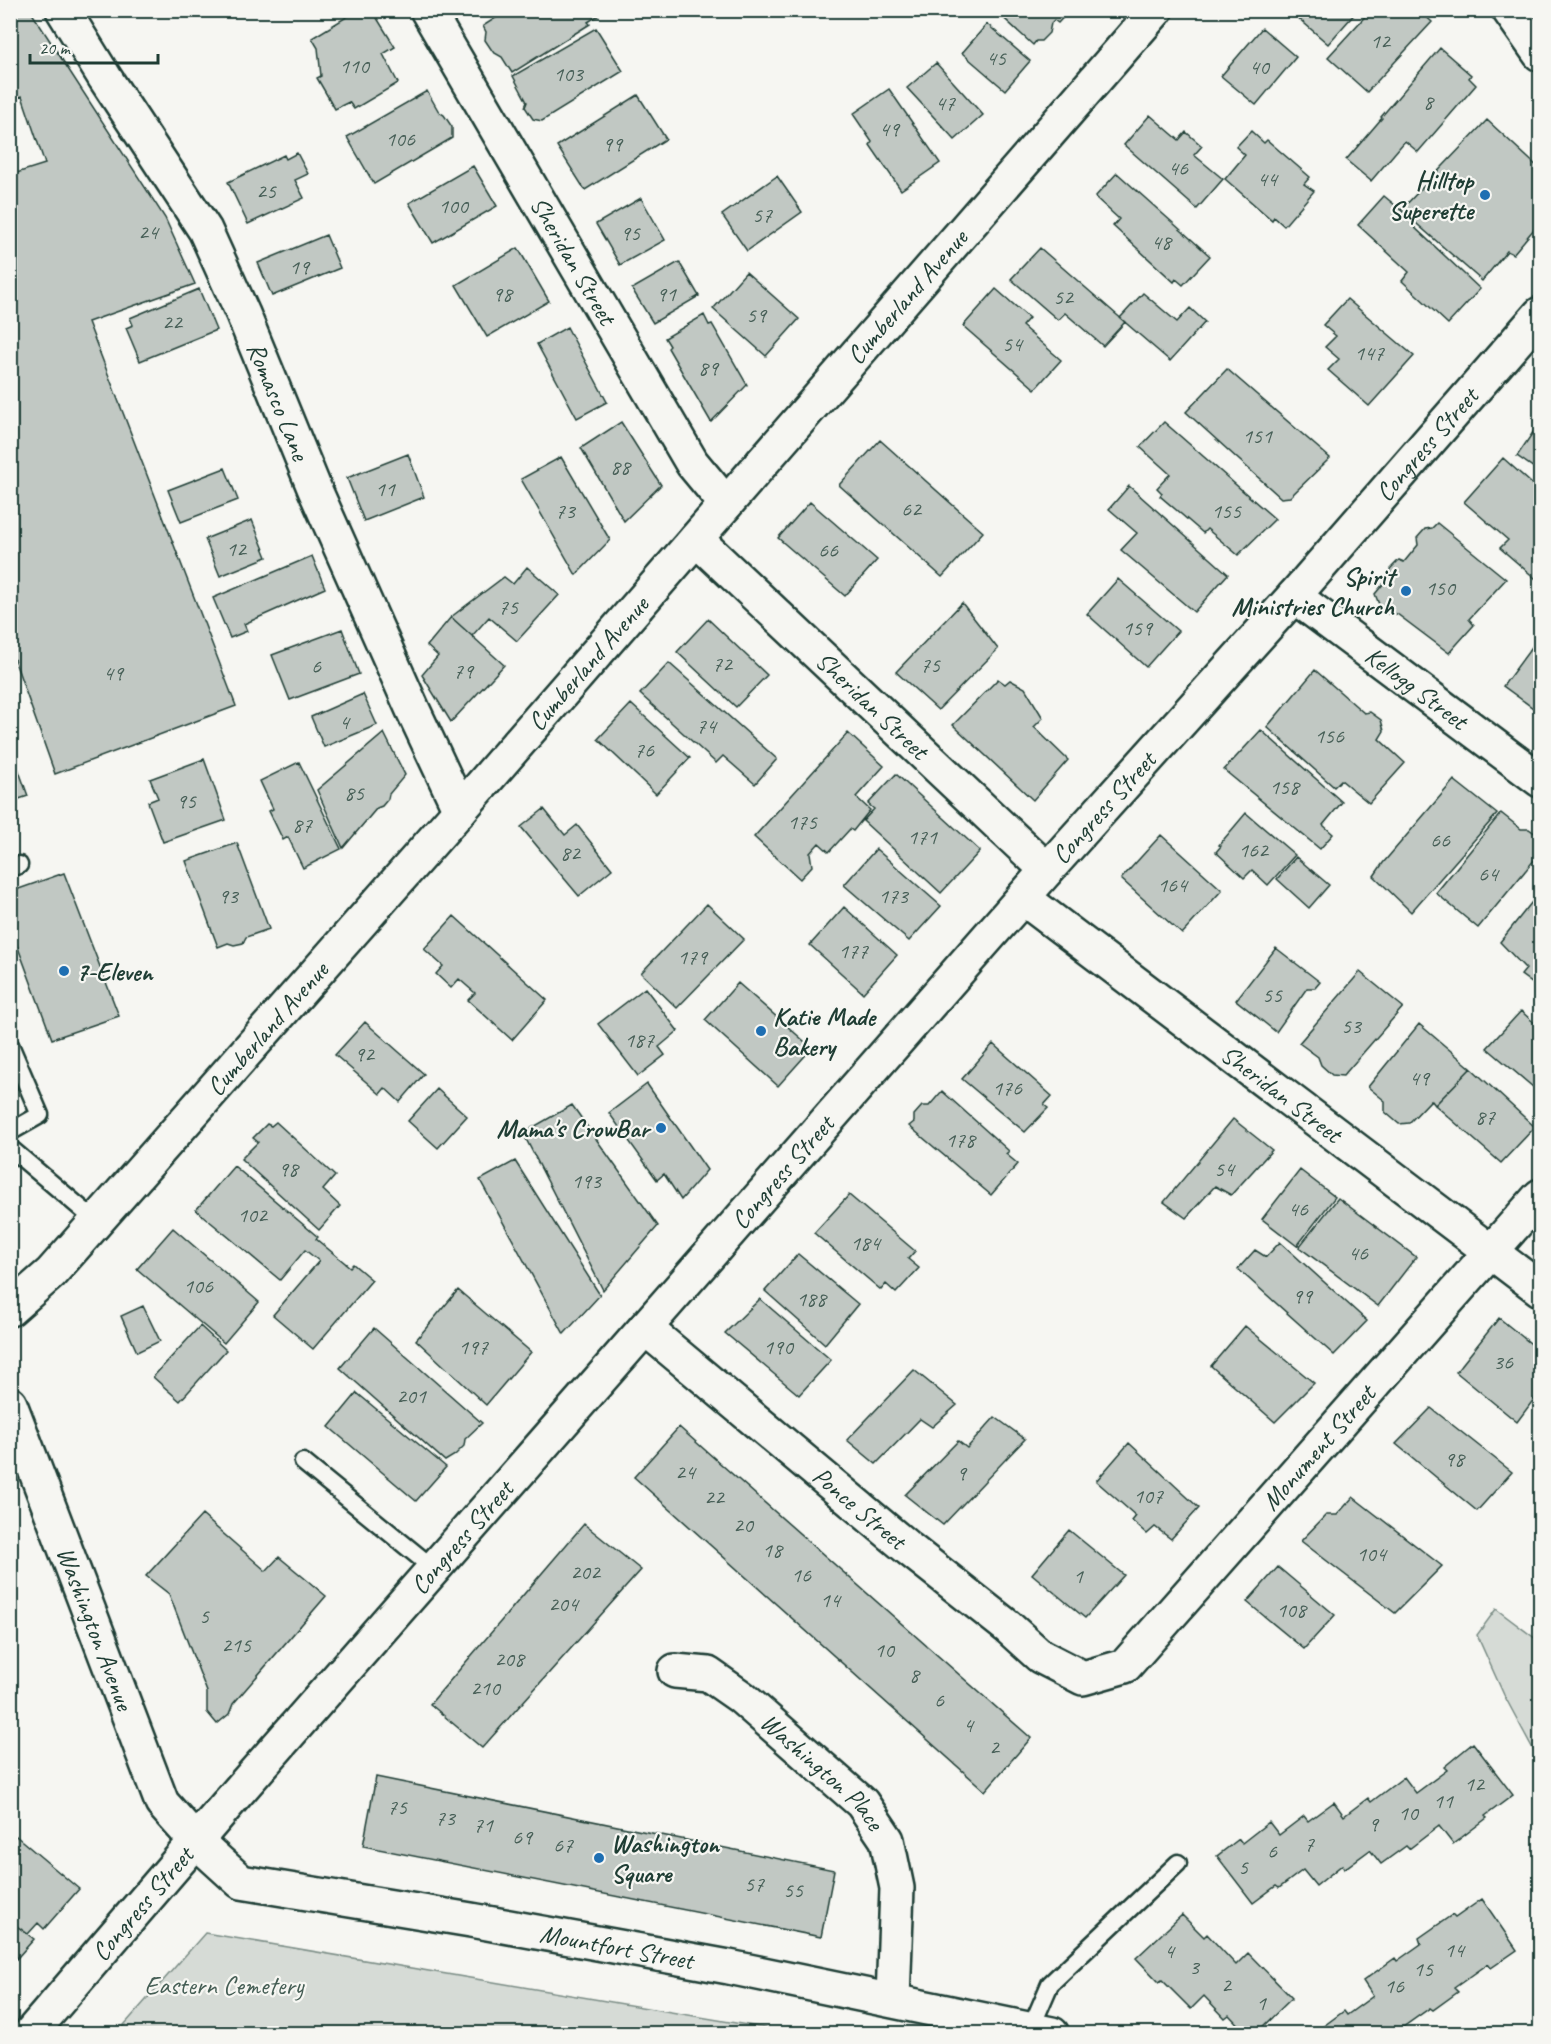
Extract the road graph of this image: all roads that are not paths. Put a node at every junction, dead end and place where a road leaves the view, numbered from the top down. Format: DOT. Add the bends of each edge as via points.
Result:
graph roads {
  1 [pos="63,10"];
  2 [pos="427,10"];
  3 [pos="1156,10"];
  4 [pos="1509,10"];
  5 [pos="1540,54"];
  6 [pos="1540,314"];
  7 [pos="726,504"];
  8 [pos="696,539"];
  9 [pos="1294,596"];
  10 [pos="1540,780"];
  11 [pos="460,810"];
  12 [pos="1047,870"];
  13 [pos="1023,898"];
  14 [pos="10,1045"];
  15 [pos="10,1132"];
  16 [pos="10,1148"];
  17 [pos="1540,1196"];
  18 [pos="96,1221"];
  19 [pos="1491,1252"];
  20 [pos="1540,1289"];
  21 [pos="10,1310"];
  22 [pos="645,1328"];
  23 [pos="10,1404"];
  24 [pos="303,1462"];
  25 [pos="434,1569"];
  26 [pos="675,1671"];
  27 [pos="1083,1678"];
  28 [pos="196,1841"];
  29 [pos="1178,1863"];
  30 [pos="893,1999"];
  31 [pos="1041,2031"];
  32 [pos="30,2034"];
  1 -- 11 [label="street, Romasco Lane" via="205,230 325,511"];
  2 -- 7 [label="street, Sheridan Street" via="692,463"];
  3 -- 7 [label="street, Cumberland Avenue"];
  4 -- 5 [label="street"];
  6 -- 9 [label="street, Congress Street"];
  7 -- 8 [label="street, Cumberland Avenue"];
  8 -- 11 [label="street, Cumberland Avenue"];
  8 -- 12 [label="street, Sheridan Street"];
  9 -- 10 [label="street, Kellogg Street"];
  9 -- 12 [label="street, Congress Street"];
  11 -- 18 [label="street, Cumberland Avenue"];
  12 -- 13 [label="street, Congress Street"];
  13 -- 19 [label="street, Sheridan Street"];
  13 -- 22 [label="street, Congress Street"];
  14 -- 15 [label="lane" via="40,1115"];
  16 -- 18 [label="lane"];
  17 -- 19 [label="street, Monument Street"];
  18 -- 21 [label="street, Cumberland Avenue" via="51,1273"];
  19 -- 20 [label="street, Sheridan Street"];
  19 -- 27 [label="street, Monument Street" via="1125,1666"];
  22 -- 25 [label="street, Congress Street"];
  22 -- 27 [label="street, Ponce Street" via="1040,1656"];
  23 -- 28 [label="street, Washington Avenue" via="162,1803"];
  24 -- 25 [label="lane"];
  25 -- 28 [label="street, Congress Street"];
  26 -- 30 [label="street, Washington Place" via="708,1674 741,1697 862,1803 887,1840 897,1888"];
  28 -- 30 [label="street, Mountfort Street" via="241,1882 483,1922"];
  28 -- 32 [label="street, Congress Street"];
  29 -- 31 [label="lane" via="1050,1984"];
  30 -- 31 [label="street, Mountfort Street"];
}
